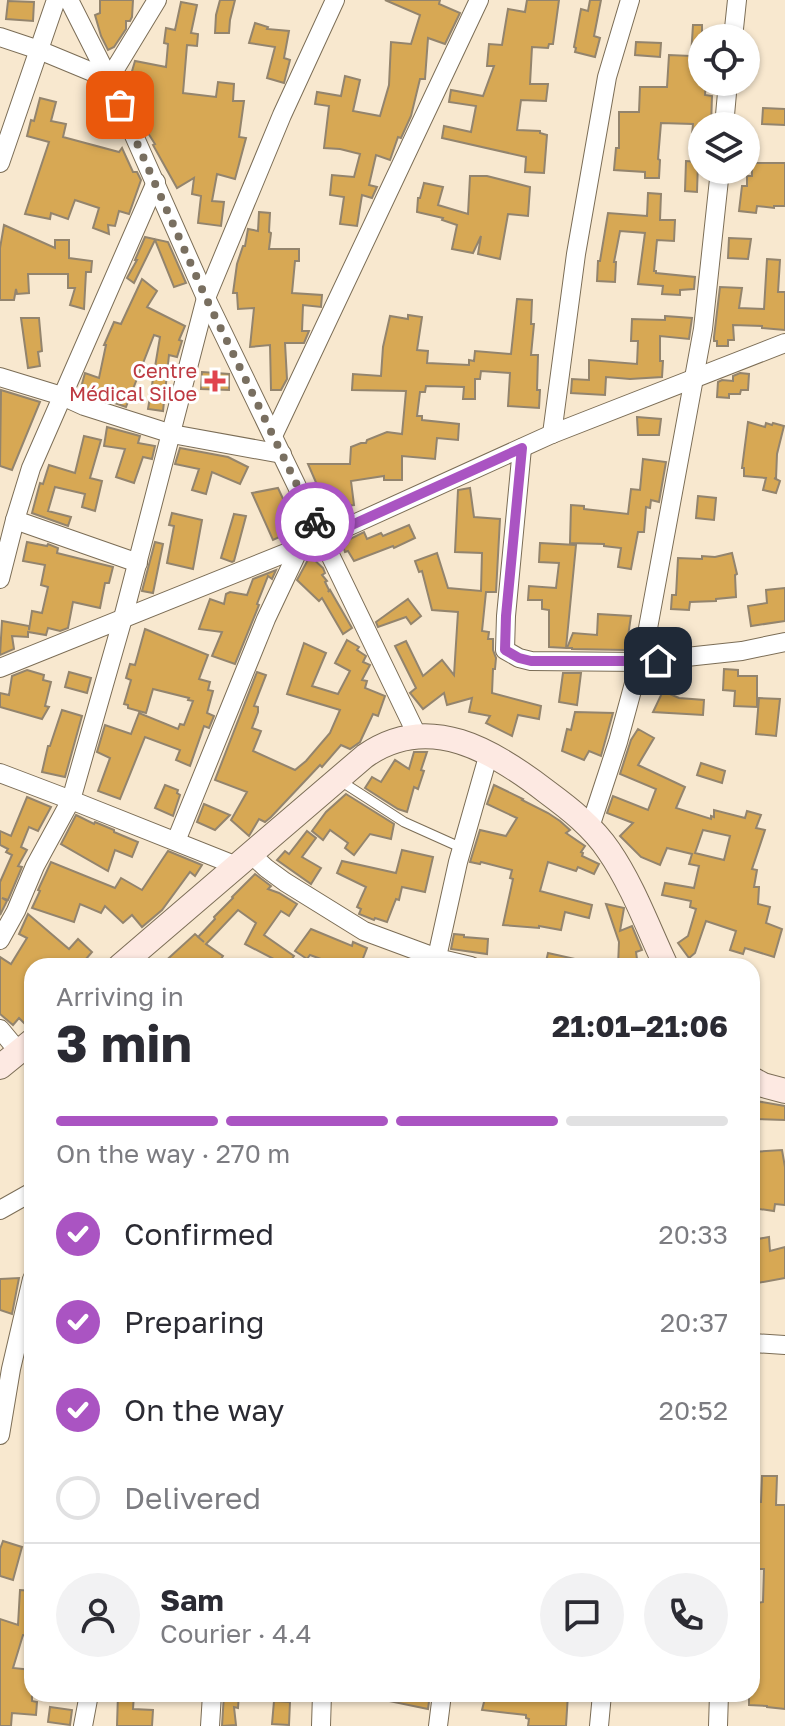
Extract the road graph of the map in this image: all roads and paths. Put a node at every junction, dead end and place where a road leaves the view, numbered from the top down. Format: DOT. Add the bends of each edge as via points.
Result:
graph roads {
  1 [pos="56,0"];
  2 [pos="69,0"];
  3 [pos="157,0"];
  4 [pos="335,0"];
  5 [pos="479,0"];
  6 [pos="630,0"];
  7 [pos="737,0"];
  8 [pos="734,24"];
  9 [pos="0,37"];
  10 [pos="39,50"];
  11 [pos="109,79"];
  12 [pos="0,163"];
  13 [pos="156,182"];
  14 [pos="719,184"];
  15 [pos="206,298"];
  16 [pos="785,343"];
  17 [pos="0,377"];
  18 [pos="693,378"];
  19 [pos="62,396"];
  20 [pos="172,434"];
  21 [pos="552,434"];
  22 [pos="273,436"];
  23 [pos="522,448"];
  24 [pos="282,454"];
  25 [pos="0,503"];
  26 [pos="16,515"];
  27 [pos="323,538"];
  28 [pos="300,547"];
  29 [pos="138,563"];
  30 [pos="0,579"];
  31 [pos="123,618"];
  32 [pos="785,642"];
  33 [pos="640,662"];
  34 [pos="0,668"];
  35 [pos="418,737"];
  36 [pos="489,753"];
  37 [pos="0,773"];
  38 [pos="338,779"];
  39 [pos="71,800"];
  40 [pos="590,827"];
  41 [pos="176,841"];
  42 [pos="462,848"];
  43 [pos="244,860"];
  44 [pos="0,940"];
  45 [pos="129,958"];
  46 [pos="427,958"];
  47 [pos="437,958"];
  48 [pos="662,958"];
  49 [pos="0,1029"];
  50 [pos="17,1054"];
  51 [pos="760,1083"];
  52 [pos="785,1091"];
  53 [pos="24,1196"];
  54 [pos="0,1210"];
  55 [pos="24,1313"];
  56 [pos="760,1343"];
  57 [pos="785,1345"];
  58 [pos="11,1369"];
  59 [pos="24,1370"];
  60 [pos="0,1435"];
  61 [pos="88,1702"];
  62 [pos="212,1702"];
  63 [pos="322,1702"];
  64 [pos="441,1702"];
  65 [pos="601,1702"];
  66 [pos="719,1702"];
  67 [pos="83,1726"];
  68 [pos="210,1726"];
  69 [pos="321,1726"];
  70 [pos="438,1726"];
  71 [pos="599,1726"];
  72 [pos="718,1726"];
  1 -- 10 [label="street"];
  2 -- 11 [label="street"];
  3 -- 11 [label="street"];
  4 -- 15 [label="street"];
  5 -- 22 [label="street"];
  6 -- 21 [label="street" via="607,77 569,295"];
  7 -- 8 [label="street"];
  9 -- 10 [label="street"];
  10 -- 11 [label="street"];
  10 -- 12 [label="street"];
  11 -- 13 [label="street"];
  13 -- 15 [label="street"];
  13 -- 19 [label="street"];
  14 -- 18 [label="street"];
  15 -- 20 [label="street"];
  15 -- 22 [label="street"];
  16 -- 18 [label="street"];
  17 -- 19 [label="street"];
  18 -- 21 [label="street"];
  18 -- 33 [label="street"];
  19 -- 20 [label="street"];
  19 -- 26 [label="street"];
  20 -- 24 [label="street"];
  20 -- 29 [label="street"];
  21 -- 23 [label="street"];
  22 -- 24 [label="street"];
  23 -- 27 [label="street"];
  23 -- 33 [label="street" via="505,650 531,661"];
  24 -- 27 [label="street"];
  25 -- 26 [label="street"];
  26 -- 29 [label="street"];
  26 -- 30 [label="street"];
  27 -- 28 [label="street"];
  27 -- 35 [label="street"];
  28 -- 31 [label="street"];
  28 -- 41 [label="street"];
  29 -- 31 [label="street"];
  31 -- 34 [label="street"];
  31 -- 39 [label="street"];
  32 -- 33 [label="street"];
  33 -- 40 [label="street"];
  35 -- 36 [label="main road" via="451,738"];
  35 -- 38 [label="main road" via="382,744"];
  36 -- 40 [label="main road"];
  36 -- 42 [label="street"];
  37 -- 39 [label="street"];
  38 -- 42 [label="lane" via="404,822"];
  38 -- 43 [label="main road"];
  39 -- 41 [label="street"];
  39 -- 44 [label="street"];
  40 -- 48 [label="main road" via="611,853"];
  41 -- 43 [label="street"];
  42 -- 47 [label="street"];
  43 -- 45 [label="main road"];
  43 -- 46 [label="street" via="266,868 364,931"];
  49 -- 50 [label="street"];
  51 -- 52 [label="main road"];
  53 -- 54 [label="street"];
  55 -- 58 [label="street"];
  56 -- 57 [label="street"];
  58 -- 59 [label="street"];
  58 -- 60 [label="street"];
  61 -- 67 [label="street"];
  62 -- 68 [label="street"];
  63 -- 69 [label="street"];
  64 -- 70 [label="street"];
  65 -- 71 [label="street"];
  66 -- 72 [label="street"];
}
